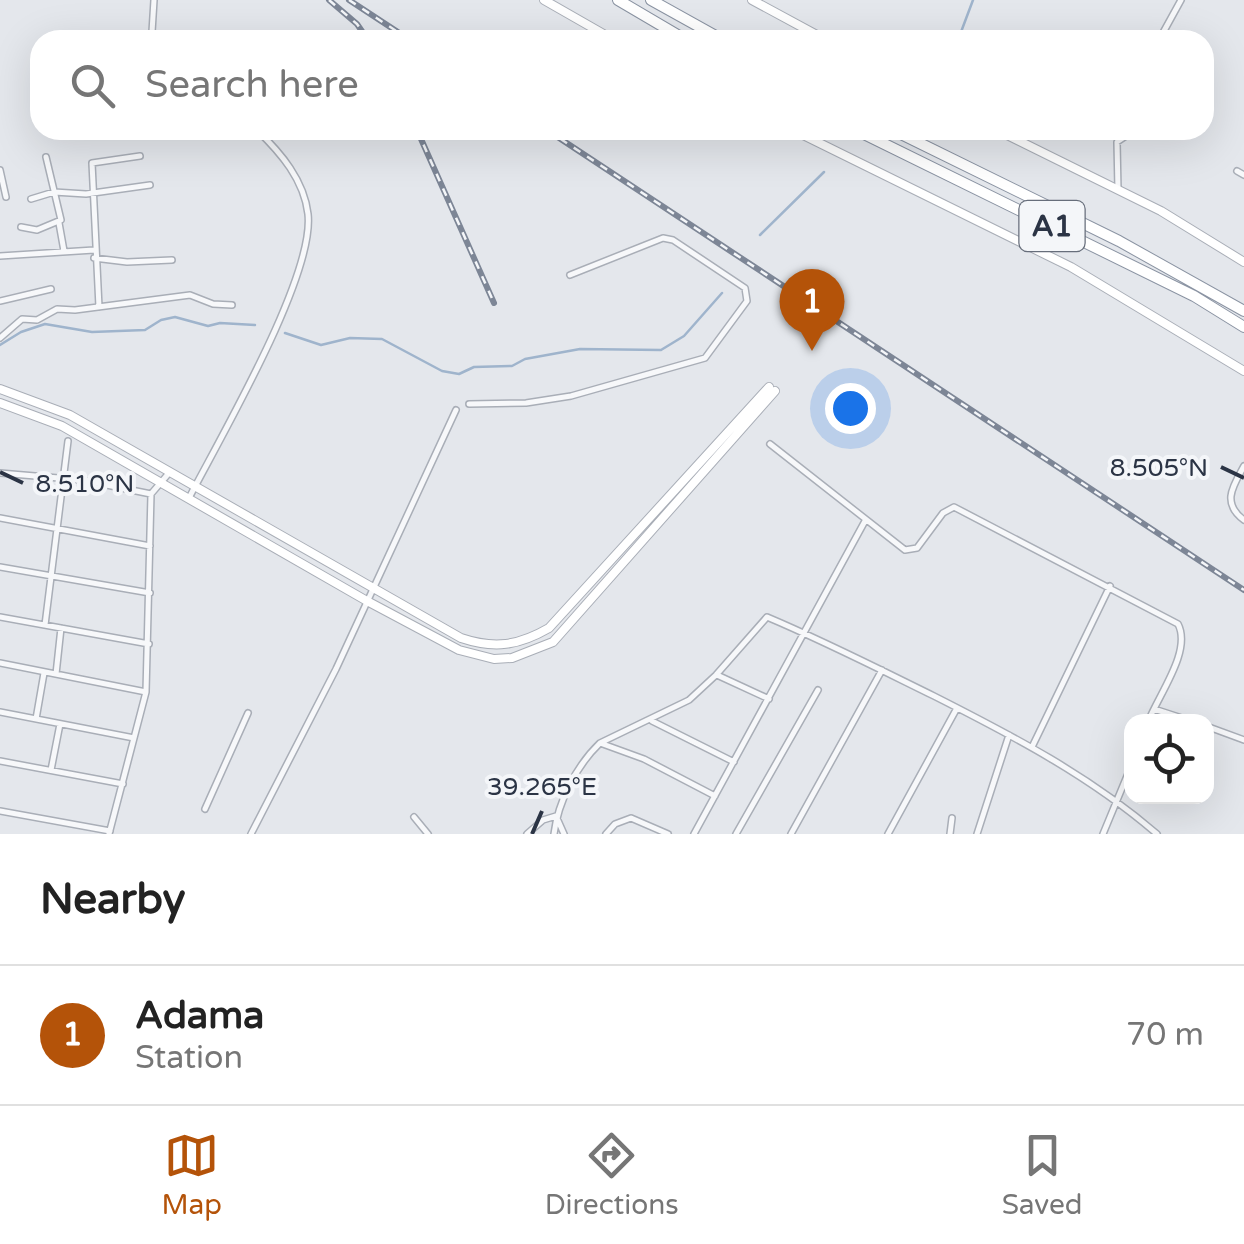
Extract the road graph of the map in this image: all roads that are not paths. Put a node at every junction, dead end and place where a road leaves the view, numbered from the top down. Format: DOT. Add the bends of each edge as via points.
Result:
graph roads {
  1 [pos="154,0"];
  2 [pos="544,0"];
  3 [pos="618,0"];
  4 [pos="651,0"];
  5 [pos="752,0"];
  6 [pos="1181,0"];
  7 [pos="152,30"];
  8 [pos="596,30"];
  9 [pos="669,30"];
  10 [pos="704,30"];
  11 [pos="808,30"];
  12 [pos="1164,30"];
  13 [pos="267,140"];
  14 [pos="812,140"];
  15 [pos="876,140"];
  16 [pos="913,140"];
  17 [pos="1017,140"];
  18 [pos="1120,140"];
  19 [pos="46,156"];
  20 [pos="140,156"];
  21 [pos="1237,170"];
  22 [pos="0,173"];
  23 [pos="1244,175"];
  24 [pos="150,185"];
  25 [pos="1118,190"];
  26 [pos="54,192"];
  27 [pos="94,193"];
  28 [pos="0,194"];
  29 [pos="31,198"];
  30 [pos="59,222"];
  31 [pos="21,226"];
  32 [pos="64,251"];
  33 [pos="94,254"];
  34 [pos="0,256"];
  35 [pos="172,260"];
  36 [pos="1244,262"];
  37 [pos="570,275"];
  38 [pos="51,289"];
  39 [pos="0,301"];
  40 [pos="232,306"];
  41 [pos="99,307"];
  42 [pos="1244,311"];
  43 [pos="1244,327"];
  44 [pos="0,338"];
  45 [pos="1244,371"];
  46 [pos="0,389"];
  47 [pos="0,402"];
  48 [pos="468,404"];
  49 [pos="456,410"];
  50 [pos="68,441"];
  51 [pos="770,444"];
  52 [pos="1244,466"];
  53 [pos="0,472"];
  54 [pos="169,473"];
  55 [pos="62,478"];
  56 [pos="163,483"];
  57 [pos="194,488"];
  58 [pos="151,494"];
  59 [pos="189,498"];
  60 [pos="0,518"];
  61 [pos="1244,520"];
  62 [pos="865,521"];
  63 [pos="56,528"];
  64 [pos="150,546"];
  65 [pos="0,567"];
  66 [pos="51,576"];
  67 [pos="1110,586"];
  68 [pos="372,590"];
  69 [pos="150,593"];
  70 [pos="367,601"];
  71 [pos="0,617"];
  72 [pos="45,625"];
  73 [pos="60,628"];
  74 [pos="806,633"];
  75 [pos="149,644"];
  76 [pos="0,663"];
  77 [pos="882,670"];
  78 [pos="44,672"];
  79 [pos="56,674"];
  80 [pos="716,675"];
  81 [pos="818,690"];
  82 [pos="146,692"];
  83 [pos="769,699"];
  84 [pos="957,708"];
  85 [pos="1153,708"];
  86 [pos="0,712"];
  87 [pos="248,713"];
  88 [pos="1151,714"];
  89 [pos="1171,714"];
  90 [pos="36,719"];
  91 [pos="650,720"];
  92 [pos="60,724"];
  93 [pos="1214,729"];
  94 [pos="1009,736"];
  95 [pos="134,738"];
  96 [pos="1244,740"];
  97 [pos="600,743"];
  98 [pos="1032,748"];
  99 [pos="0,761"];
  100 [pos="734,762"];
  101 [pos="50,770"];
  102 [pos="123,784"];
  103 [pos="1124,784"];
  104 [pos="715,796"];
  105 [pos="1117,802"];
  106 [pos="205,808"];
  107 [pos="0,811"];
  108 [pos="556,816"];
  109 [pos="414,817"];
  110 [pos="952,818"];
  111 [pos="110,832"];
  112 [pos="251,834"];
  113 [pos="428,834"];
  114 [pos="527,834"];
  115 [pos="554,834"];
  116 [pos="564,834"];
  117 [pos="606,834"];
  118 [pos="668,834"];
  119 [pos="694,834"];
  120 [pos="736,834"];
  121 [pos="791,834"];
  122 [pos="888,834"];
  123 [pos="950,834"];
  124 [pos="977,834"];
  125 [pos="1104,834"];
  126 [pos="1157,834"];
  1 -- 7 [label="street"];
  2 -- 8 [label="main road"];
  3 -- 9 [label="highway"];
  4 -- 10 [label="highway"];
  5 -- 11 [label="main road"];
  6 -- 12 [label="street"];
  13 -- 57 [label="street" via="301,186 308,217 302,260"];
  14 -- 45 [label="main road" via="1071,268"];
  15 -- 43 [label="highway, A1"];
  16 -- 42 [label="highway, A1"];
  17 -- 25 [label="main road"];
  18 -- 25 [label="street"];
  19 -- 26 [label="street"];
  20 -- 27 [label="street" via="92,163"];
  21 -- 23 [label="street"];
  22 -- 28 [label="street" via="6,197"];
  24 -- 27 [label="street"];
  25 -- 36 [label="main road"];
  26 -- 27 [label="street"];
  26 -- 29 [label="street"];
  26 -- 30 [label="street"];
  27 -- 33 [label="street"];
  30 -- 31 [label="street" via="37,230"];
  30 -- 32 [label="street"];
  32 -- 33 [label="street"];
  32 -- 34 [label="street"];
  33 -- 35 [label="street" via="126,262"];
  33 -- 41 [label="street"];
  37 -- 48 [label="street" via="663,238 745,288 746,301 705,358 571,396"];
  38 -- 39 [label="street"];
  40 -- 41 [label="street" via="190,295"];
  41 -- 44 [label="street" via="22,318"];
  46 -- 54 [label="main road" via="70,415"];
  47 -- 56 [label="main road" via="62,426"];
  49 -- 68 [label="street"];
  50 -- 55 [label="street"];
  51 -- 62 [label="street"];
  52 -- 61 [label="street" via="1230,504"];
  53 -- 55 [label="street"];
  54 -- 56 [label="street"];
  54 -- 57 [label="main road"];
  55 -- 58 [label="street"];
  55 -- 63 [label="street"];
  56 -- 58 [label="street"];
  56 -- 59 [label="main road"];
  57 -- 59 [label="street"];
  57 -- 68 [label="main road"];
  58 -- 64 [label="street"];
  59 -- 70 [label="main road"];
  60 -- 63 [label="street"];
  62 -- 67 [label="street" via="910,550 954,507"];
  62 -- 74 [label="street"];
  63 -- 64 [label="street"];
  63 -- 66 [label="street"];
  64 -- 69 [label="street"];
  65 -- 66 [label="street"];
  66 -- 69 [label="street"];
  66 -- 72 [label="street"];
  67 -- 85 [label="street" via="1178,624 1184,636"];
  67 -- 98 [label="street"];
  68 -- 70 [label="street"];
  68 -- 70 [label="main road" via="482,646 527,640 549,628 772,389 553,642 512,658 474,655"];
  69 -- 75 [label="street"];
  70 -- 112 [label="street"];
  71 -- 72 [label="street"];
  72 -- 73 [label="street"];
  73 -- 75 [label="street"];
  73 -- 79 [label="street"];
  74 -- 77 [label="street"];
  74 -- 80 [label="street" via="766,616"];
  74 -- 83 [label="street"];
  75 -- 82 [label="street"];
  76 -- 78 [label="street"];
  77 -- 84 [label="street"];
  77 -- 121 [label="street"];
  78 -- 79 [label="street"];
  78 -- 90 [label="street"];
  79 -- 82 [label="street"];
  80 -- 83 [label="street"];
  80 -- 91 [label="street" via="689,700"];
  81 -- 120 [label="street"];
  82 -- 95 [label="street"];
  83 -- 100 [label="street"];
  84 -- 94 [label="street"];
  84 -- 122 [label="street"];
  85 -- 88 [label="street"];
  85 -- 89 [label="street"];
  86 -- 90 [label="street"];
  87 -- 106 [label="street"];
  90 -- 92 [label="street"];
  91 -- 97 [label="street"];
  91 -- 100 [label="street"];
  92 -- 95 [label="street"];
  92 -- 101 [label="street"];
  93 -- 96 [label="street"];
  94 -- 98 [label="street"];
  94 -- 124 [label="street"];
  95 -- 102 [label="street"];
  97 -- 104 [label="street"];
  97 -- 108 [label="street"];
  98 -- 105 [label="street"];
  99 -- 101 [label="street"];
  100 -- 104 [label="street"];
  101 -- 102 [label="street"];
  102 -- 111 [label="street"];
  103 -- 105 [label="street"];
  104 -- 119 [label="street"];
  105 -- 125 [label="street"];
  105 -- 126 [label="street"];
  107 -- 111 [label="street"];
  108 -- 114 [label="street"];
  108 -- 115 [label="street"];
  108 -- 116 [label="street"];
  109 -- 113 [label="street"];
  110 -- 123 [label="street"];
  117 -- 118 [label="street" via="631,818"];
}
